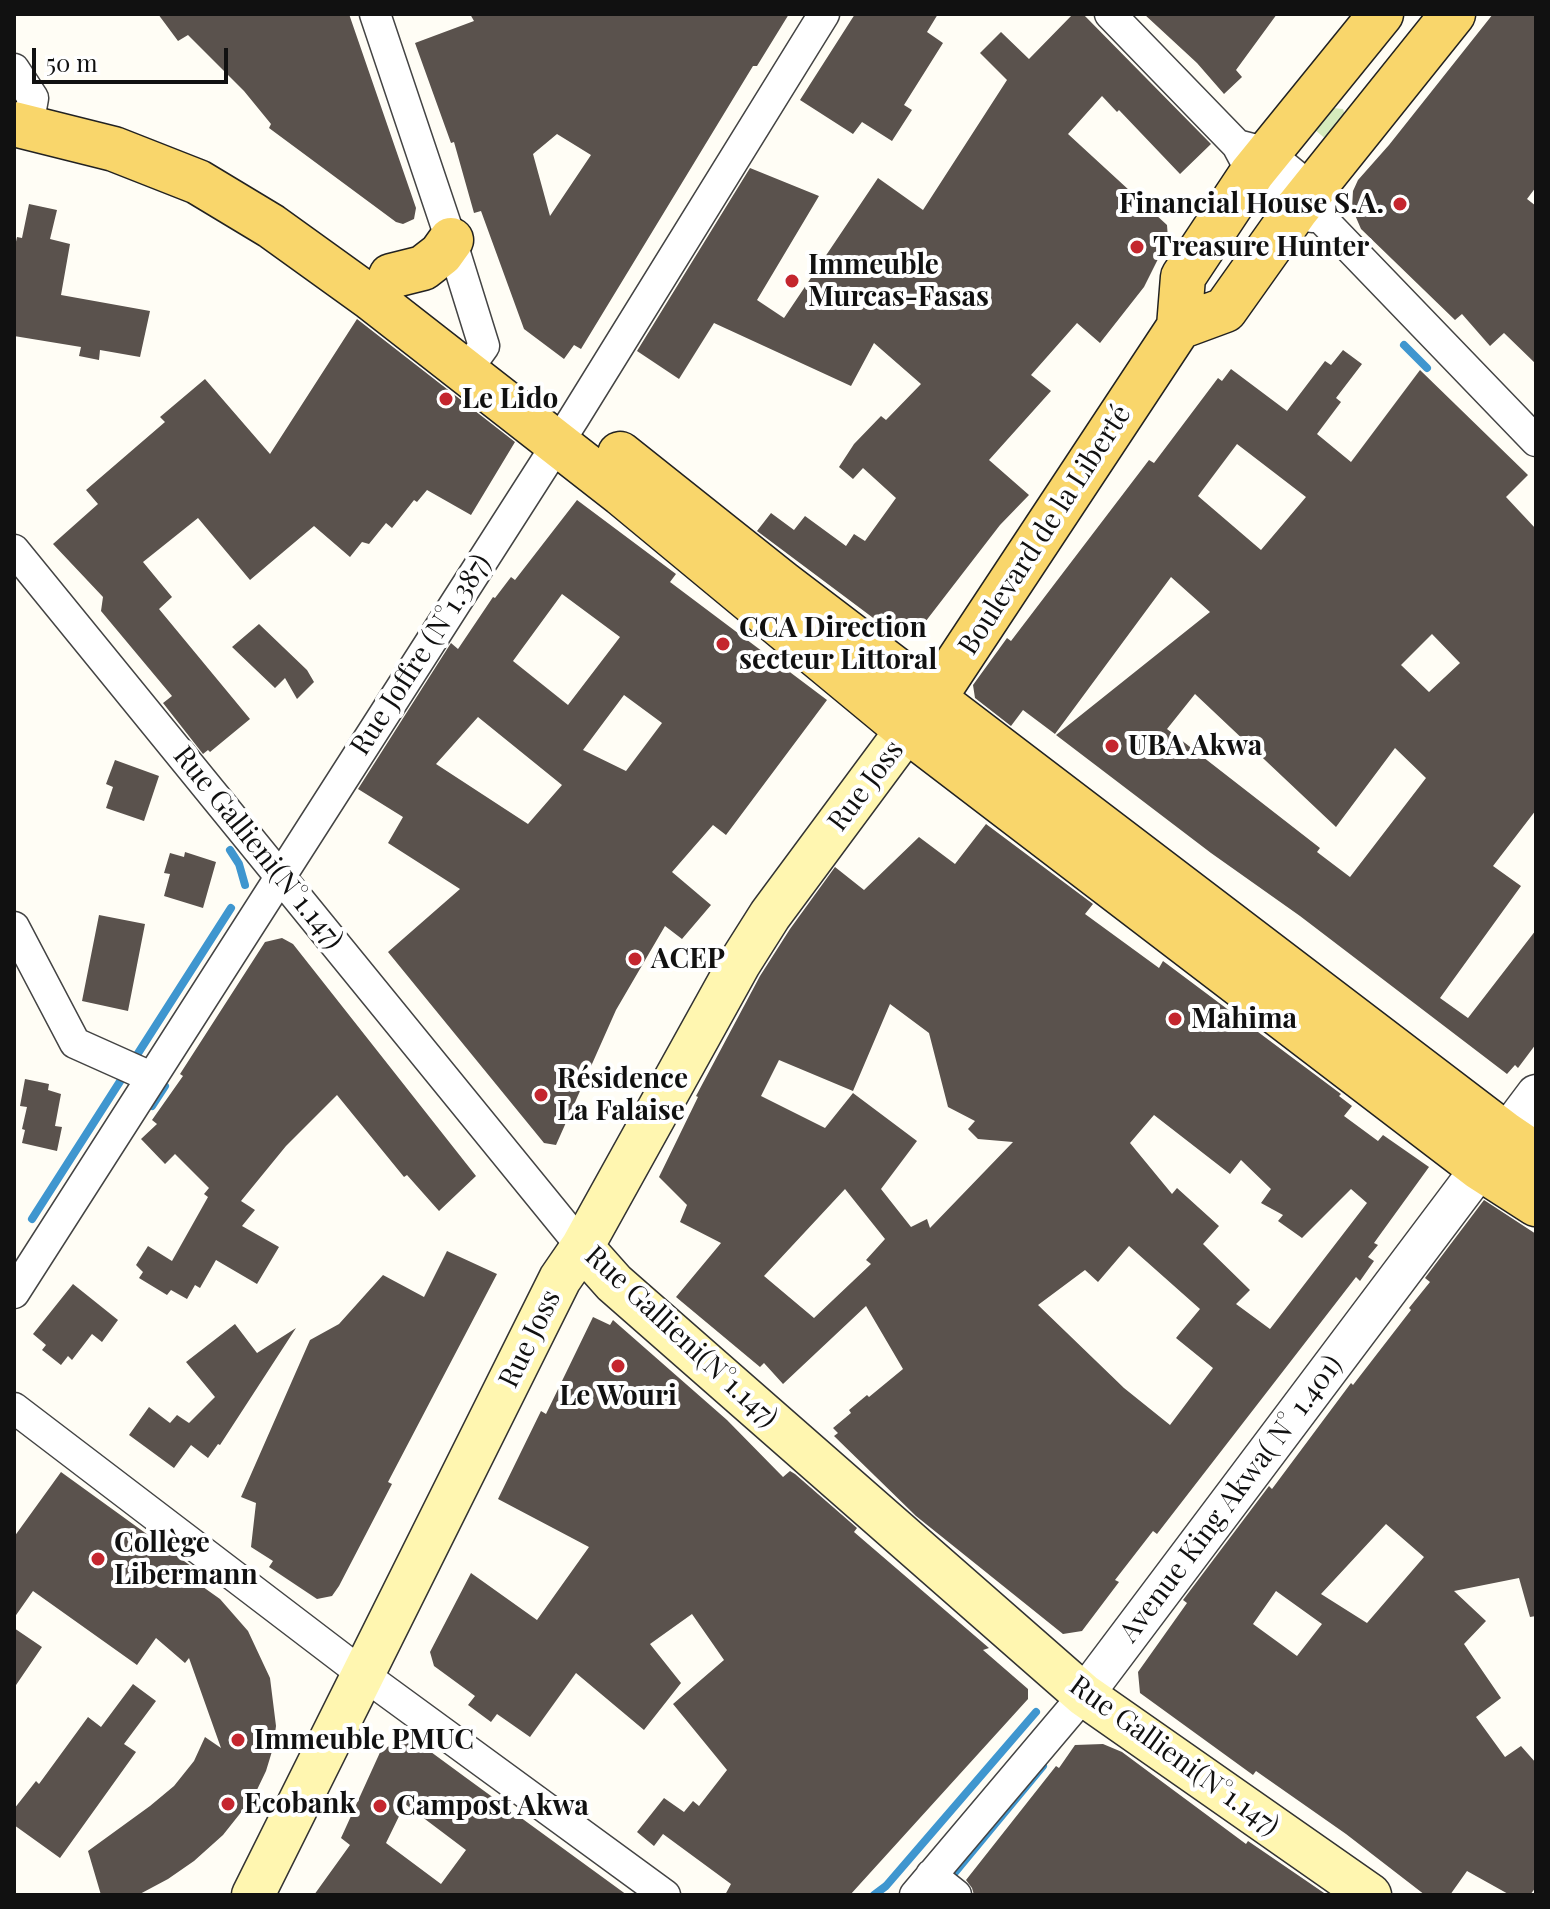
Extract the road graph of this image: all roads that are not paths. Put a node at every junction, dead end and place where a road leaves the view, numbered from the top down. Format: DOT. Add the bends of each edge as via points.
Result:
graph roads {
  1 [pos="375,14"];
  2 [pos="824,14"];
  3 [pos="1110,14"];
  4 [pos="1381,14"];
  5 [pos="1453,14"];
  6 [pos="21,102"];
  7 [pos="1252,157"];
  8 [pos="1311,208"];
  9 [pos="451,240"];
  10 [pos="391,276"];
  11 [pos="1179,327"];
  12 [pos="475,358"];
  13 [pos="566,430"];
  14 [pos="1536,441"];
  15 [pos="14,550"];
  16 [pos="920,714"];
  17 [pos="280,875"];
  18 [pos="14,927"];
  19 [pos="151,1077"];
  20 [pos="1536,1094"];
  21 [pos="1507,1152"];
  22 [pos="1536,1204"];
  23 [pos="582,1247"];
  24 [pos="14,1293"];
  25 [pos="14,1408"];
  26 [pos="364,1675"];
  27 [pos="1084,1695"];
  28 [pos="923,1885"];
  29 [pos="253,1895"];
  30 [pos="665,1895"];
  31 [pos="956,1895"];
  32 [pos="1370,1895"];
  1 -- 9 [label="street"];
  2 -- 13 [label="street, Rue Joffre (N°1.387)"];
  3 -- 7 [label="street"];
  4 -- 7 [label="main road, Boulevard de la Liberté"];
  5 -- 8 [label="main road"];
  6 -- 10 [label="main road" via="103,118 184,146 252,181"];
  6 -- 12 [label="main road" via="114,149 210,188"];
  7 -- 8 [label="street"];
  7 -- 11 [label="main road, Boulevard de la Liberté" via="1183,277"];
  8 -- 11 [label="main road" via="1225,310"];
  8 -- 14 [label="street"];
  9 -- 10 [label="main road" via="423,268"];
  9 -- 12 [label="street"];
  10 -- 12 [label="main road"];
  11 -- 16 [label="main road, Boulevard de la Liberté"];
  12 -- 13 [label="main road"];
  13 -- 16 [label="main road" via="782,583"];
  13 -- 17 [label="street, Rue Joffre (N°1.387)"];
  15 -- 17 [label="street, Rue Gallieni(N°1.147)"];
  16 -- 21 [label="main road"];
  16 -- 23 [label="main road, Rue Joss" via="770,915"];
  17 -- 19 [label="street, Rue Joffre (N°1.387)"];
  17 -- 23 [label="street, Rue Gallieni(N°1.147)"];
  18 -- 19 [label="street" via="75,1043"];
  19 -- 24 [label="street, Rue Joffre (N°1.387)"];
  20 -- 21 [label="street, Avenue King Akwa( N° 1.401)"];
  21 -- 22 [label="main road"];
  21 -- 27 [label="street, Avenue King Akwa( N° 1.401)"];
  23 -- 26 [label="main road, Rue Joss" via="560,1279"];
  23 -- 27 [label="main road, Rue Gallieni(N°1.147)" via="614,1283"];
  25 -- 26 [label="street"];
  26 -- 29 [label="main road, Rue Joss"];
  26 -- 30 [label="street"];
  27 -- 28 [label="street, Avenue King Akwa( N° 1.401)"];
  27 -- 32 [label="main road, Rue Gallieni(N°1.147)"];
  28 -- 31 [label="street"];
}
